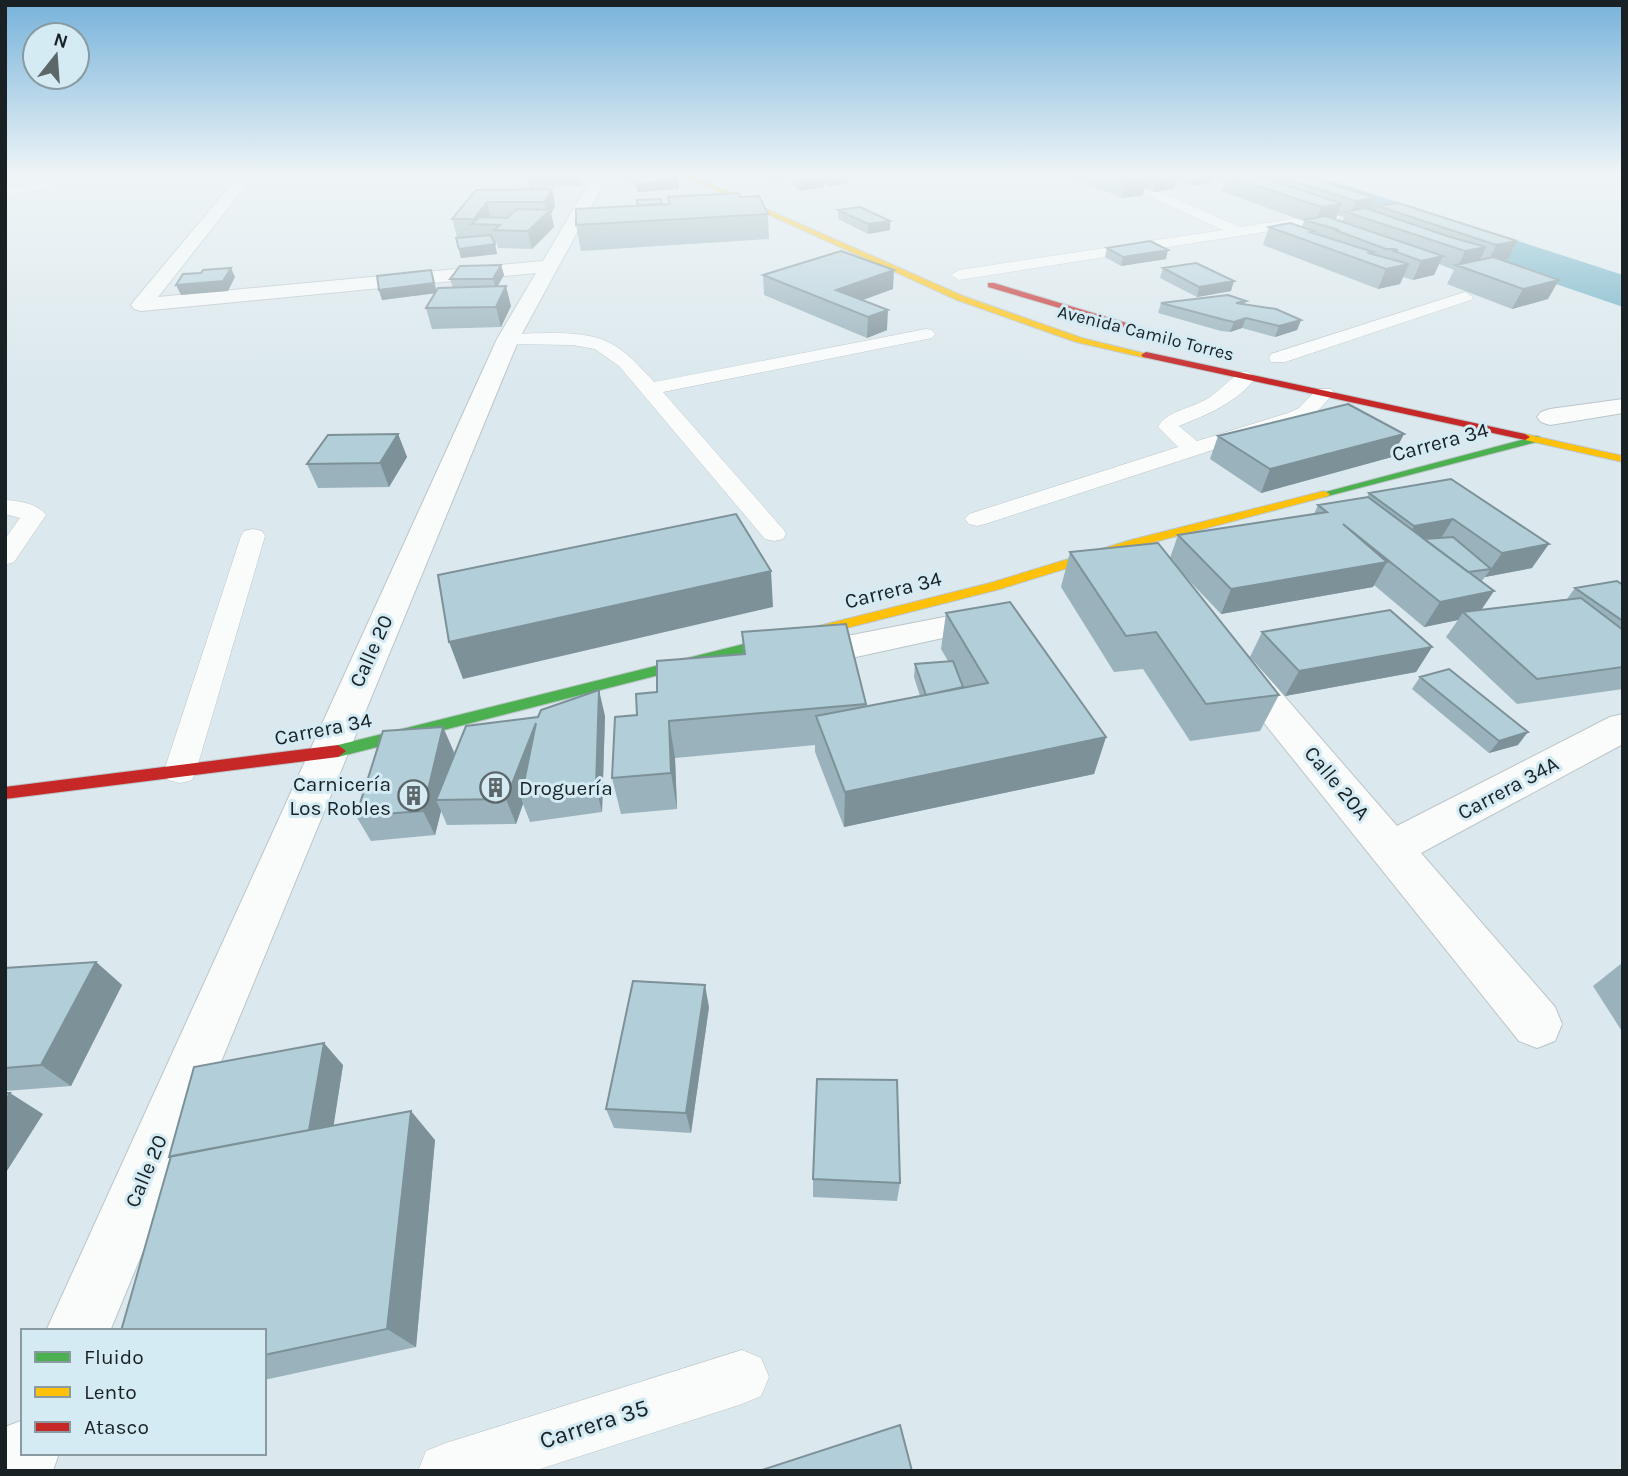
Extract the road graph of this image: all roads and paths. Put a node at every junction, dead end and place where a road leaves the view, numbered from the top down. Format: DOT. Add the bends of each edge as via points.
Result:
graph roads {
  1 [pos="192,243"];
  2 [pos="563,243"];
  3 [pos="836,243"];
  4 [pos="1161,243"];
  5 [pos="550,266"];
  6 [pos="953,272"];
  7 [pos="1465,297"];
  8 [pos="926,334"];
  9 [pos="1176,338"];
  10 [pos="508,339"];
  11 [pos="1271,357"];
  12 [pos="1305,364"];
  13 [pos="1246,377"];
  14 [pos="649,389"];
  15 [pos="1324,393"];
  16 [pos="1623,406"];
  17 [pos="1543,415"];
  18 [pos="1599,428"];
  19 [pos="1536,439"];
  20 [pos="1194,450"];
  21 [pos="1623,459"];
  22 [pos="5,507"];
  23 [pos="977,519"];
  24 [pos="774,534"];
  25 [pos="253,536"];
  26 [pos="1135,543"];
  27 [pos="5,558"];
  28 [pos="1161,575"];
  29 [pos="1011,612"];
  30 [pos="1215,638"];
  31 [pos="761,645"];
  32 [pos="1623,727"];
  33 [pos="326,754"];
  34 [pos="180,771"];
  35 [pos="5,793"];
  36 [pos="1393,848"];
  37 [pos="1537,1024"];
  38 [pos="79,1329"];
  39 [pos="742,1377"];
  40 [pos="446,1471"];
  1 -- 5 [label="street" via="141,305"];
  2 -- 5 [label="street, Calle 20"];
  3 -- 13 [label="main road, Avenida Camilo Torres" via="960,298 1037,326"];
  4 -- 6 [label="lane"];
  5 -- 10 [label="street, Calle 20"];
  6 -- 9 [label="main road, Avenida Camilo Torres"];
  7 -- 11 [label="lane"];
  8 -- 14 [label="lane"];
  10 -- 14 [label="lane" via="601,345 626,362"];
  10 -- 33 [label="street, Calle 20"];
  11 -- 12 [label="main road"];
  13 -- 15 [label="main road, Avenida Camilo Torres"];
  13 -- 20 [label="lane" via="1231,395 1171,422 1168,427"];
  14 -- 24 [label="lane"];
  15 -- 19 [label="main road, Avenida Camilo Torres"];
  15 -- 20 [label="lane" via="1296,417"];
  16 -- 17 [label="street"];
  17 -- 18 [label="main road"];
  19 -- 21 [label="main road, Avenida Camilo Torres"];
  19 -- 26 [label="main road, Carrera 34"];
  20 -- 23 [label="lane"];
  22 -- 27 [label="lane" via="34,515"];
  25 -- 34 [label="lane"];
  26 -- 28 [label="street"];
  26 -- 29 [label="main road, Carrera 34"];
  29 -- 31 [label="street" via="801,657 768,657"];
  30 -- 36 [label="street, Calle 20A"];
  31 -- 33 [label="main road, Carrera 34"];
  32 -- 36 [label="street, Carrera 34A"];
  33 -- 34 [label="main road, Carrera 34"];
  33 -- 38 [label="street, Calle 20"];
  34 -- 35 [label="main road, Carrera 34"];
  36 -- 37 [label="street, Calle 20A"];
  39 -- 40 [label="lane, Carrera 35"];
}
